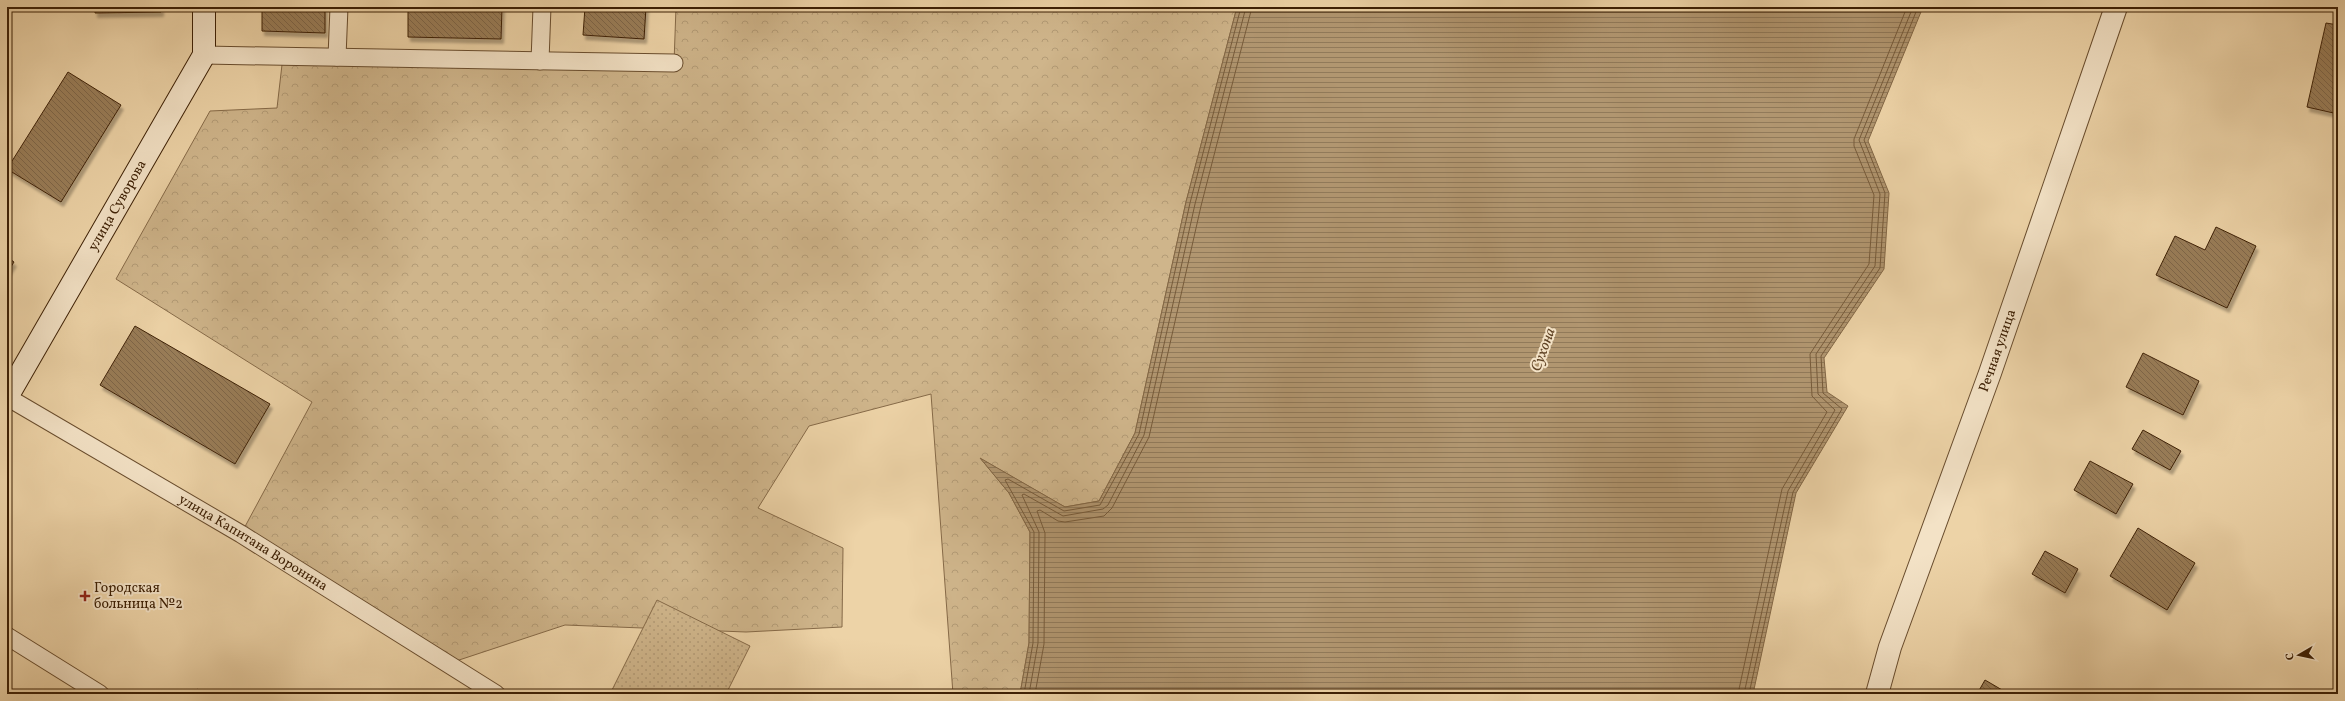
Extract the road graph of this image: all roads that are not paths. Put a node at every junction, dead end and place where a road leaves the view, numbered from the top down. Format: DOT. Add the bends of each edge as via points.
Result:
graph roads {
  1 [pos="204,7"];
  2 [pos="339,7"];
  3 [pos="542,7"];
  4 [pos="2116,7"];
  5 [pos="204,55"];
  6 [pos="337,57"];
  7 [pos="540,61"];
  8 [pos="674,63"];
  9 [pos="7,397"];
  10 [pos="7,636"];
  11 [pos="100,694"];
  12 [pos="496,694"];
  13 [pos="1877,694"];
  1 -- 5 [label="street, улица Суворова"];
  2 -- 6 [label="lane"];
  3 -- 7 [label="lane"];
  4 -- 13 [label="street, Речная улица" via="1990,373 1890,647"];
  5 -- 6 [label="lane"];
  5 -- 9 [label="street, улица Суворова"];
  6 -- 7 [label="lane"];
  7 -- 8 [label="lane"];
  9 -- 12 [label="lane, улица Капитана Воронина" via="241,534"];
  10 -- 11 [label="lane"];
}
